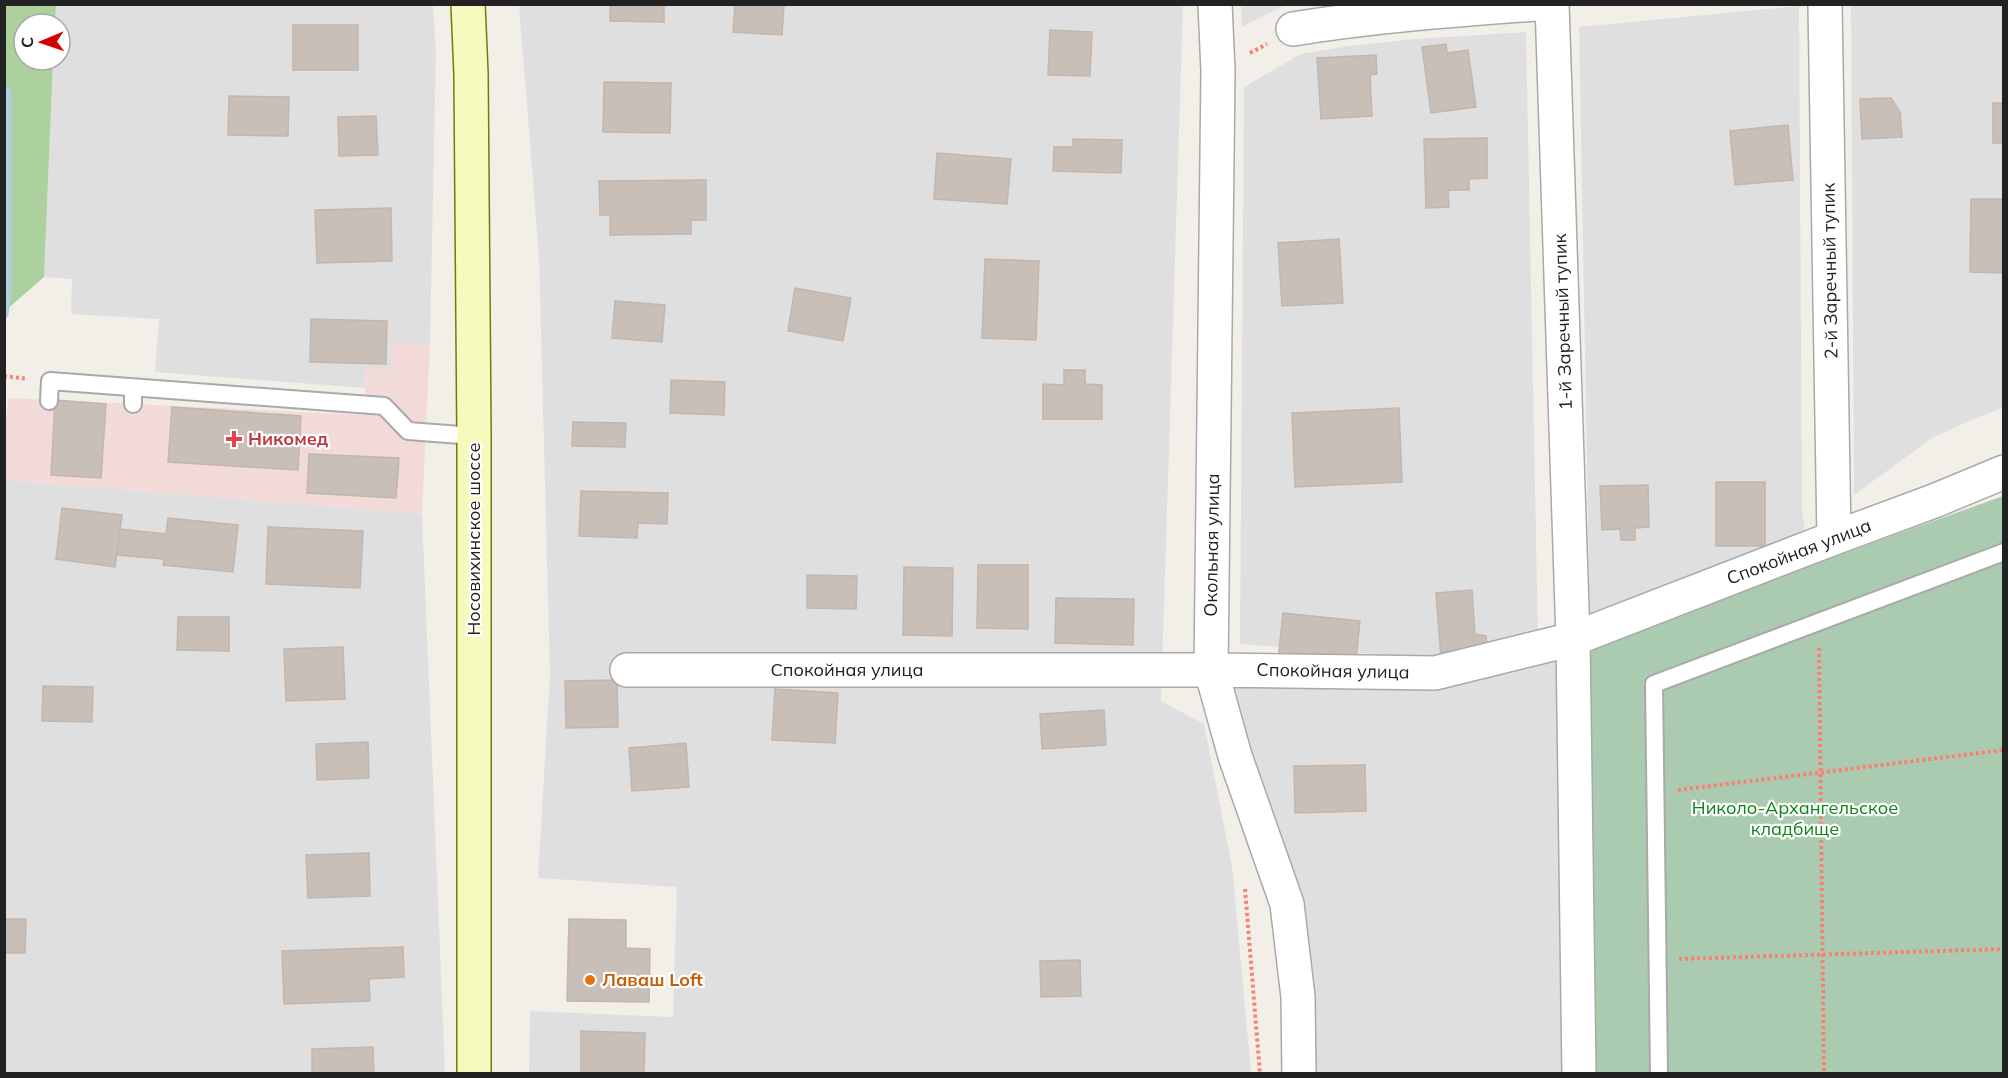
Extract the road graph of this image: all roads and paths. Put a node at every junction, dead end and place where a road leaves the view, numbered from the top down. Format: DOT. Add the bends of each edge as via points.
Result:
graph roads {
  1 [pos="468,4"];
  2 [pos="1215,4"];
  3 [pos="1536,4"];
  4 [pos="1552,4"];
  5 [pos="1825,4"];
  6 [pos="1293,29"];
  7 [pos="1218,71"];
  8 [pos="133,387"];
  9 [pos="49,401"];
  10 [pos="133,404"];
  11 [pos="474,436"];
  12 [pos="2004,472"];
  13 [pos="1834,538"];
  14 [pos="2004,552"];
  15 [pos="1818,622"];
  16 [pos="1574,639"];
  17 [pos="627,670"];
  18 [pos="1211,670"];
  19 [pos="2004,750"];
  20 [pos="1820,772"];
  21 [pos="1656,792"];
  22 [pos="1245,885"];
  23 [pos="2004,949"];
  24 [pos="1822,954"];
  25 [pos="1658,960"];
  26 [pos="474,1074"];
  27 [pos="1260,1074"];
  28 [pos="1299,1074"];
  29 [pos="1579,1074"];
  30 [pos="1659,1074"];
  31 [pos="1824,1074"];
  1 -- 11 [label="main road, Носовихинское шоссе"];
  2 -- 7 [label="street, Окольная улица"];
  3 -- 6 [label="street" via="1414,13"];
  4 -- 16 [label="street, 1-й Заречный тупик"];
  5 -- 13 [label="street, 2-й Заречный тупик"];
  6 -- 7 [label="path"];
  7 -- 18 [label="street, Окольная улица"];
  8 -- 9 [label="lane" via="50,381"];
  8 -- 10 [label="lane"];
  8 -- 11 [label="lane" via="384,406 408,431"];
  11 -- 26 [label="main road, Носовихинское шоссе"];
  12 -- 13 [label="street, Спокойная улица"];
  13 -- 16 [label="street, Спокойная улица"];
  14 -- 15 [label="lane"];
  15 -- 20 [label="path"];
  15 -- 21 [label="lane" via="1654,684"];
  16 -- 18 [label="street, Спокойная улица" via="1435,673"];
  16 -- 29 [label="street, 1-й Заречный тупик"];
  17 -- 18 [label="street, Спокойная улица"];
  18 -- 28 [label="street, Окольная улица" via="1234,756 1287,904 1298,997"];
  19 -- 20 [label="path"];
  20 -- 21 [label="path"];
  20 -- 24 [label="path"];
  21 -- 25 [label="lane"];
  22 -- 27 [label="path"];
  23 -- 24 [label="path"];
  24 -- 25 [label="path"];
  24 -- 31 [label="path"];
  25 -- 30 [label="lane"];
}
